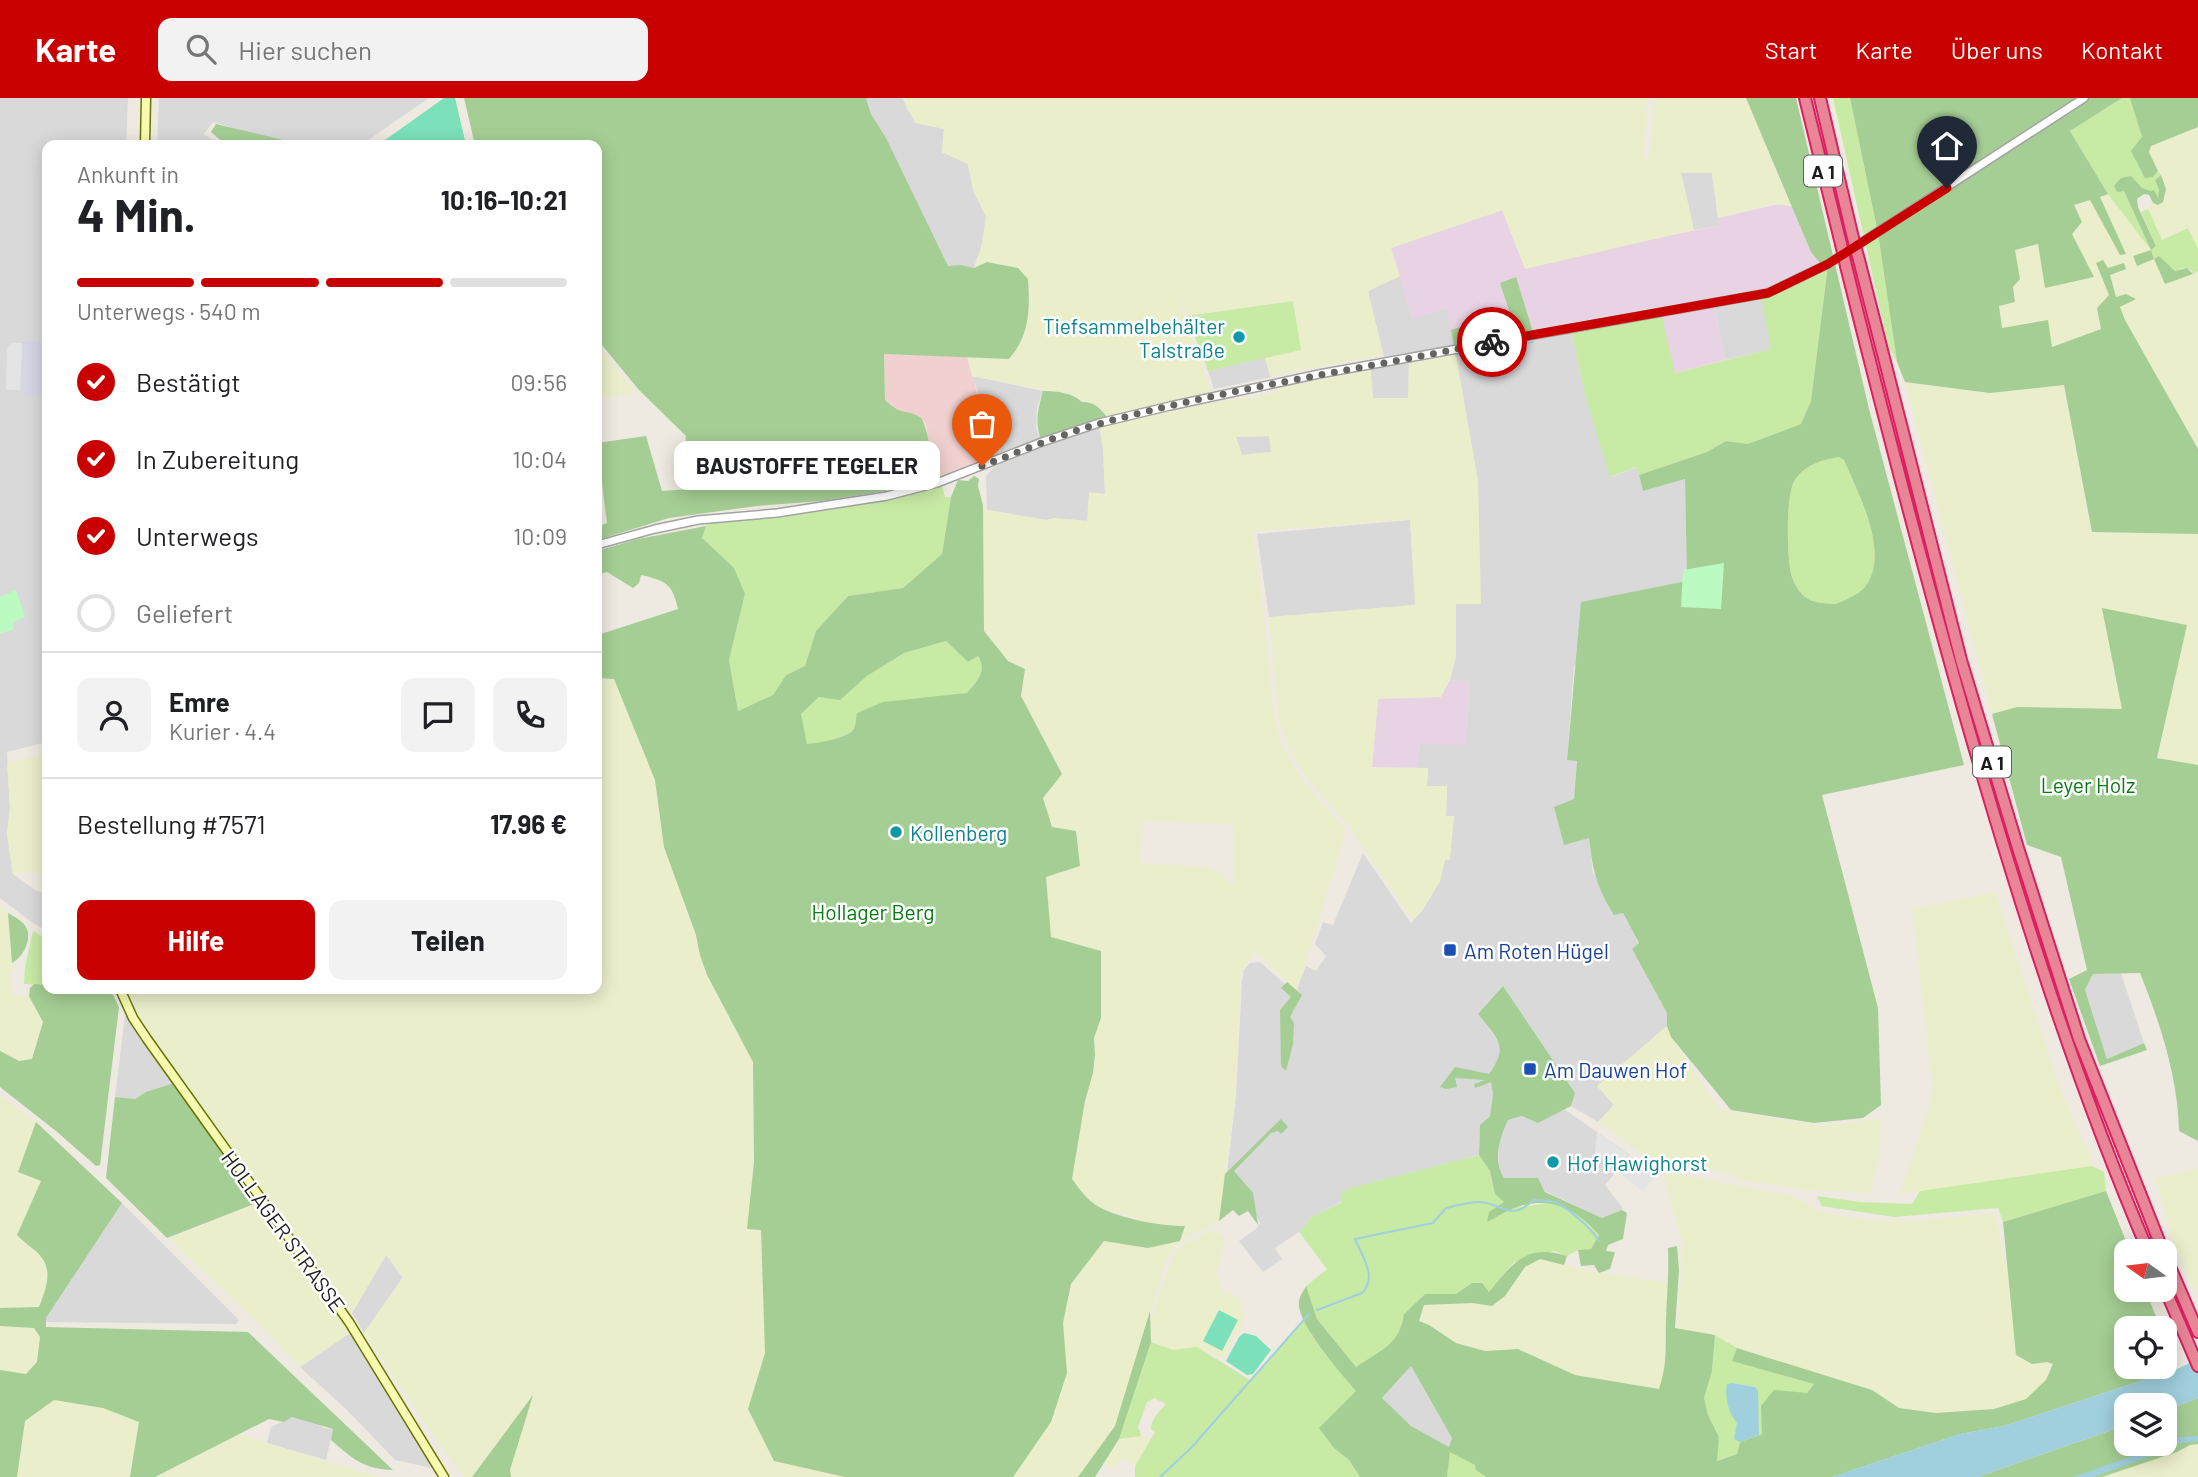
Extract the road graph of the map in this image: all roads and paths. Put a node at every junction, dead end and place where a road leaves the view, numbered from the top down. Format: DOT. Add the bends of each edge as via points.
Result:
graph roads {
  1 [pos="146,98"];
  2 [pos="1805,98"];
  3 [pos="1820,98"];
  4 [pos="2084,98"];
  5 [pos="145,140"];
  6 [pos="602,544"];
  7 [pos="122,994"];
  8 [pos="2143,1239"];
  9 [pos="2158,1239"];
  10 [pos="2177,1283"];
  11 [pos="2171,1302"];
  12 [pos="2198,1332"];
  13 [pos="2196,1360"];
  14 [pos="444,1477"];
  1 -- 5 [label="main road"];
  2 -- 8 [label="highway, A 1, bridge" via="1926,582 2009,868 2062,1026"];
  3 -- 9 [label="highway, A 1, bridge" via="1961,660 2079,1038"];
  4 -- 6 [label="street" via="1878,233 1814,272 1768,293 1319,374 1110,421 937,483 887,496 698,520"];
  7 -- 14 [label="main road, HOLLAGER STRASSE" via="147,1040 349,1322"];
  10 -- 12 [label="highway, A 1"];
  11 -- 13 [label="highway"];
}
